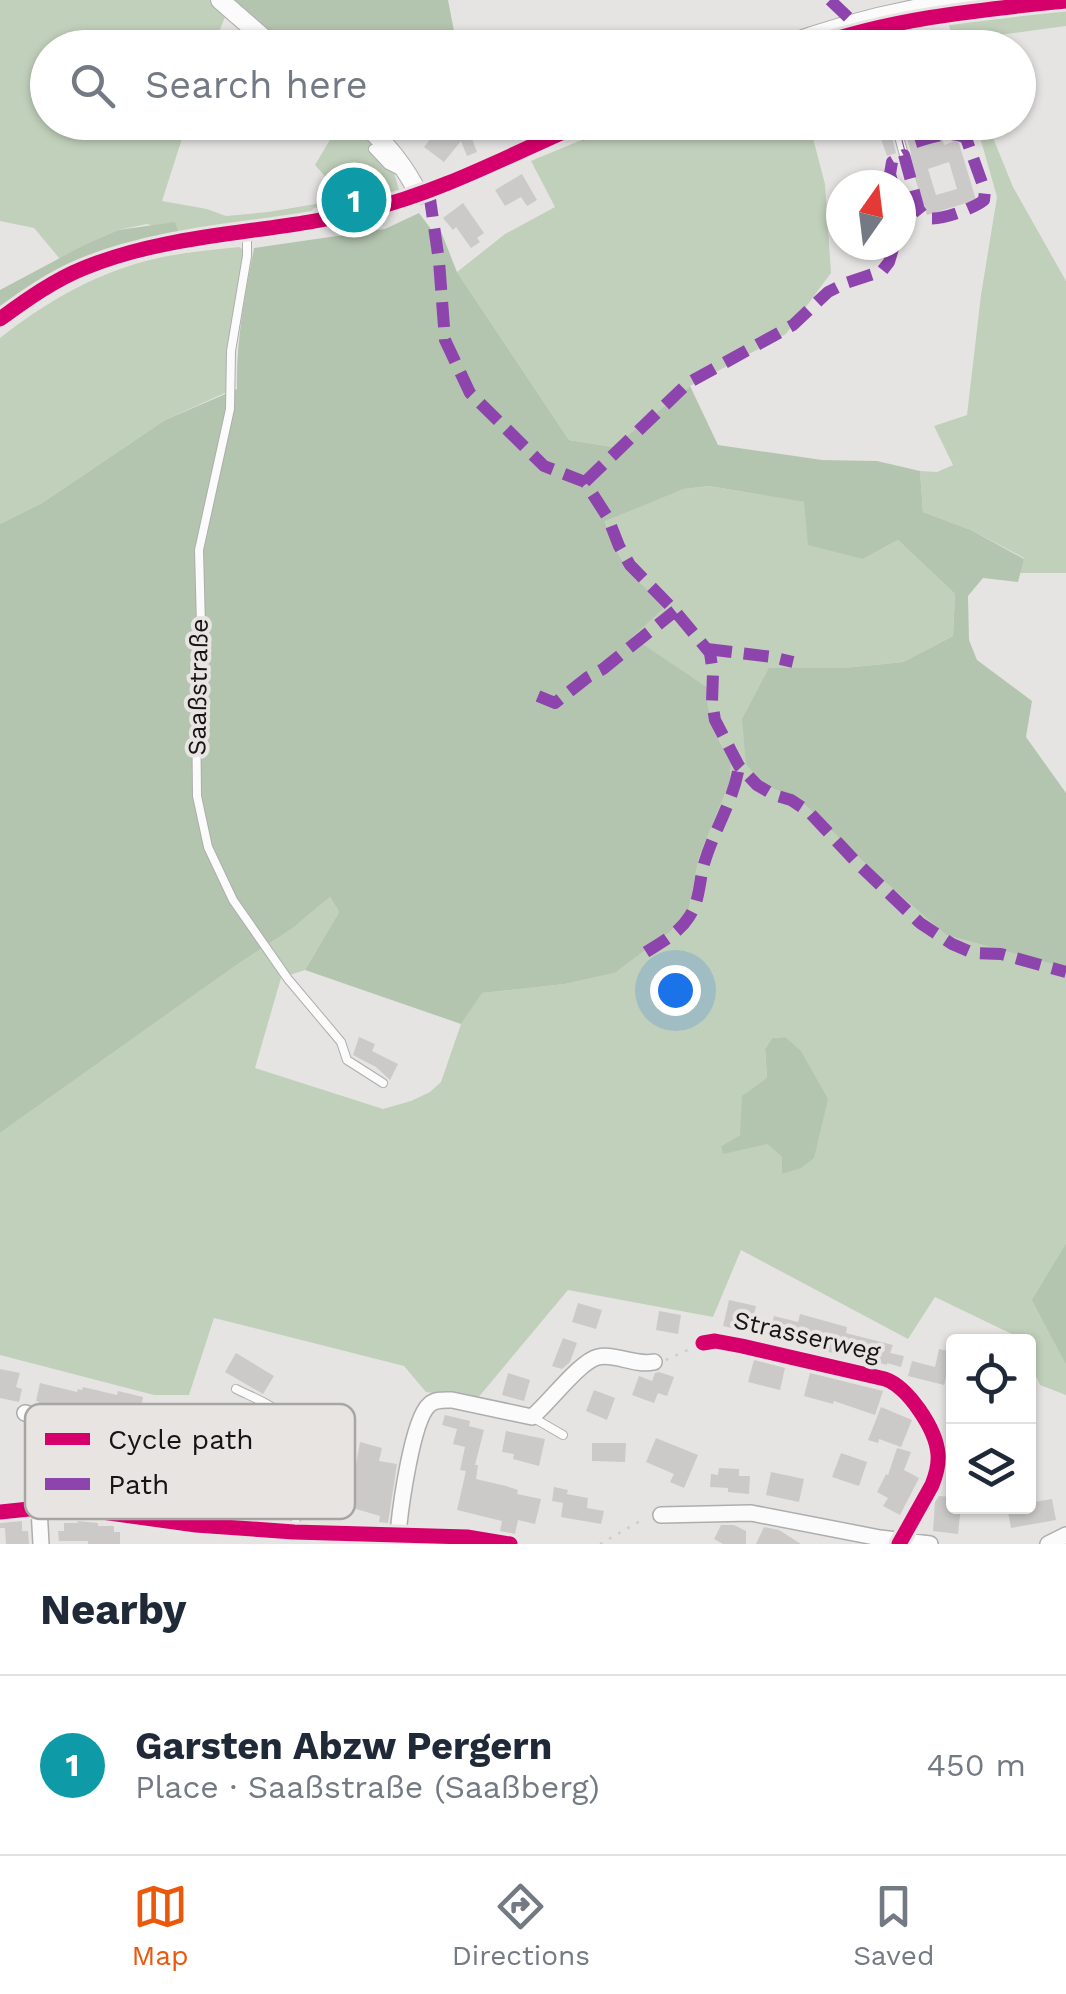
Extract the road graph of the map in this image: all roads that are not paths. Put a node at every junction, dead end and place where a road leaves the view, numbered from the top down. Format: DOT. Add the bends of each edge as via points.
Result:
graph roads {
  1 [pos="220,0"];
  2 [pos="972,0"];
  3 [pos="861,20"];
  4 [pos="254,30"];
  5 [pos="831,30"];
  6 [pos="864,30"];
  7 [pos="380,140"];
  8 [pos="545,140"];
  9 [pos="900,140"];
  10 [pos="373,150"];
  11 [pos="904,156"];
  12 [pos="406,173"];
  13 [pos="419,195"];
  14 [pos="247,232"];
  15 [pos="0,319"];
  16 [pos="383,1083"];
  17 [pos="703,1343"];
  18 [pos="654,1362"];
  19 [pos="236,1389"];
  20 [pos="263,1404"];
  21 [pos="532,1417"];
  22 [pos="563,1435"];
  23 [pos="25,1509"];
  24 [pos="0,1512"];
  25 [pos="661,1516"];
  26 [pos="40,1519"];
  27 [pos="152,1519"];
  28 [pos="197,1519"];
  29 [pos="295,1519"];
  30 [pos="196,1525"];
  31 [pos="294,1532"];
  32 [pos="398,1535"];
  33 [pos="1066,1535"];
  34 [pos="900,1542"];
  35 [pos="41,1544"];
  36 [pos="510,1544"];
  37 [pos="930,1544"];
  38 [pos="1048,1544"];
  1 -- 4 [label="street"];
  2 -- 3 [label="street"];
  3 -- 5 [label="street"];
  3 -- 6 [label="lane"];
  7 -- 12 [label="street"];
  8 -- 13 [label="street"];
  9 -- 11 [label="lane"];
  10 -- 12 [label="lane"];
  12 -- 13 [label="street"];
  13 -- 14 [label="street"];
  14 -- 15 [label="street" via="117,256 81,269"];
  14 -- 16 [label="lane, Saaßstraße" via="230,409 199,550 197,796 208,847 233,900 341,1042 347,1060"];
  17 -- 34 [label="street, Strasserweg" via="760,1350 903,1388 938,1452 932,1485"];
  18 -- 21 [label="street" via="596,1357"];
  19 -- 20 [label="lane"];
  21 -- 22 [label="lane"];
  21 -- 32 [label="street" via="452,1400 429,1404 417,1432"];
  23 -- 24 [label="street"];
  25 -- 34 [label="street" via="751,1512"];
  26 -- 35 [label="street"];
  27 -- 30 [label="street"];
  28 -- 30 [label="street"];
  29 -- 31 [label="lane"];
  30 -- 31 [label="street"];
  31 -- 32 [label="street"];
  32 -- 36 [label="street"];
  33 -- 38 [label="street"];
  34 -- 37 [label="street"];
}
